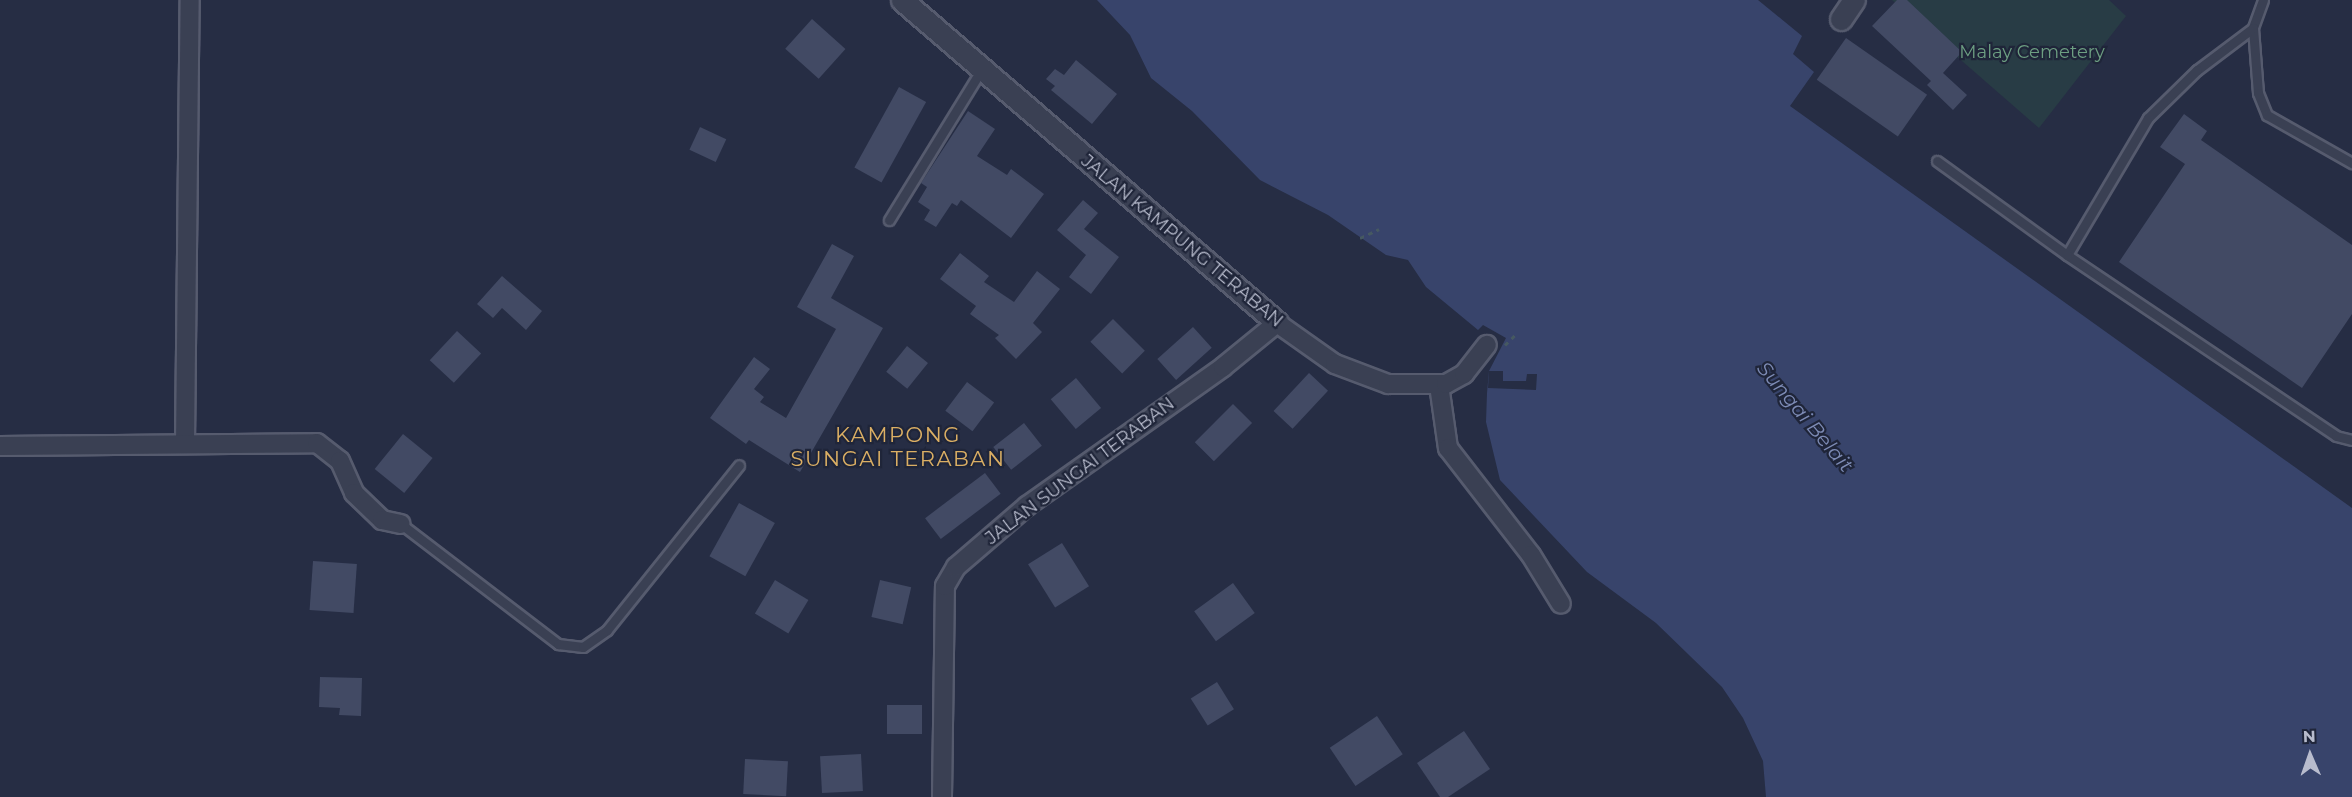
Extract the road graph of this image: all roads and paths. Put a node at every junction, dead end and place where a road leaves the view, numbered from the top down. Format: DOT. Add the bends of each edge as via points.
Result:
graph roads {
  1 [pos="190,0"];
  2 [pos="902,0"];
  3 [pos="1854,0"];
  4 [pos="2264,0"];
  5 [pos="1841,19"];
  6 [pos="2253,28"];
  7 [pos="982,69"];
  8 [pos="1936,162"];
  9 [pos="2352,163"];
  10 [pos="889,220"];
  11 [pos="1378,229"];
  12 [pos="1360,238"];
  13 [pos="2067,255"];
  14 [pos="1277,323"];
  15 [pos="1516,334"];
  16 [pos="1493,348"];
  17 [pos="1439,385"];
  18 [pos="2352,440"];
  19 [pos="184,443"];
  20 [pos="0,446"];
  21 [pos="739,465"];
  22 [pos="401,524"];
  23 [pos="1561,604"];
  24 [pos="942,797"];
  1 -- 19 [label="street"];
  2 -- 7 [label="street, JALAN KAMPUNG TERABAN"];
  3 -- 5 [label="street"];
  4 -- 6 [label="lane"];
  6 -- 9 [label="lane" via="2258,93 2267,115"];
  6 -- 13 [label="lane" via="2197,70 2148,118"];
  7 -- 10 [label="lane"];
  7 -- 14 [label="street, JALAN KAMPUNG TERABAN"];
  8 -- 13 [label="lane"];
  11 -- 12 [label="path"];
  13 -- 18 [label="lane" via="2336,436"];
  14 -- 17 [label="street, JALAN KAMPUNG TERABAN" via="1310,349 1356,375 1388,384"];
  14 -- 24 [label="street, JALAN SUNGAI TERABAN" via="1223,367 1027,506 956,567 945,586 942,608"];
  15 -- 16 [label="path"];
  16 -- 17 [label="street, JALAN KAMPUNG TERABAN" via="1464,374"];
  17 -- 23 [label="street" via="1448,448 1531,555"];
  19 -- 20 [label="street"];
  19 -- 22 [label="street" via="317,443 340,461 354,493 382,520"];
  21 -- 22 [label="lane" via="607,630 583,647 558,644"];
}
